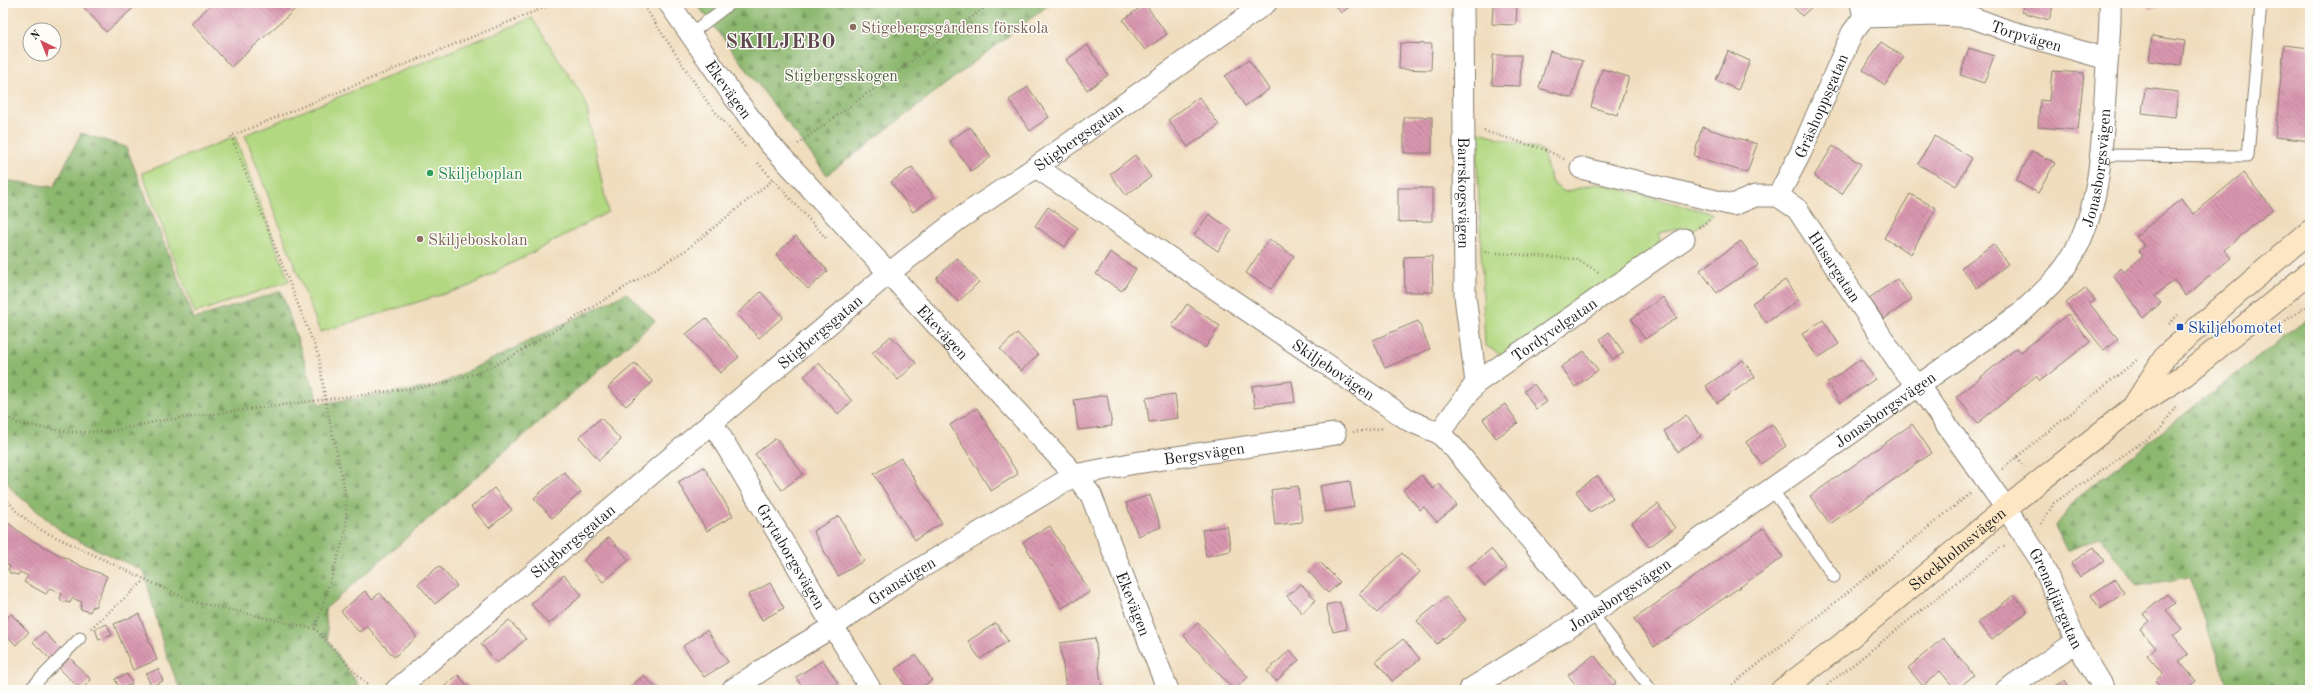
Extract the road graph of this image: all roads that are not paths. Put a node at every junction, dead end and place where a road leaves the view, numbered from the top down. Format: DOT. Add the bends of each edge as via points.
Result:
graph roads {
  1 [pos="669,3"];
  2 [pos="731,3"];
  3 [pos="1266,3"];
  4 [pos="1463,3"];
  5 [pos="2110,3"];
  6 [pos="2261,3"];
  7 [pos="1863,10"];
  8 [pos="690,34"];
  9 [pos="2107,59"];
  10 [pos="2100,155"];
  11 [pos="1036,167"];
  12 [pos="1581,168"];
  13 [pos="1778,196"];
  14 [pos="2310,231"];
  15 [pos="1684,239"];
  16 [pos="2310,272"];
  17 [pos="889,273"];
  18 [pos="2301,287"];
  19 [pos="1476,383"];
  20 [pos="1918,385"];
  21 [pos="2132,408"];
  22 [pos="712,422"];
  23 [pos="1439,433"];
  24 [pos="1335,434"];
  25 [pos="1075,475"];
  26 [pos="1771,488"];
  27 [pos="2006,508"];
  28 [pos="1834,577"];
  29 [pos="1592,613"];
  30 [pos="834,626"];
  31 [pos="80,638"];
  32 [pos="2076,642"];
  33 [pos="29,690"];
  34 [pos="396,690"];
  35 [pos="732,690"];
  36 [pos="871,690"];
  37 [pos="1168,690"];
  38 [pos="1468,690"];
  39 [pos="1651,690"];
  40 [pos="1782,690"];
  41 [pos="2006,690"];
  42 [pos="2105,690"];
  1 -- 8 [label="street, Ekevägen"];
  2 -- 8 [label="lane"];
  3 -- 11 [label="street, Stigbergsgatan"];
  4 -- 19 [label="street, Barrskogsvägen" via="1465,296"];
  5 -- 9 [label="street, Jonasborgsvägen"];
  6 -- 10 [label="lane" via="2248,156"];
  7 -- 9 [label="street, Torpvägen" via="1970,17"];
  7 -- 13 [label="street, Gräshoppsgatan" via="1801,152"];
  8 -- 17 [label="street, Ekevägen" via="769,143"];
  9 -- 10 [label="street, Jonasborgsvägen"];
  10 -- 20 [label="street, Jonasborgsvägen" via="2086,228 2073,254 2059,273 2020,314"];
  11 -- 17 [label="street, Stigbergsgatan" via="959,219"];
  11 -- 23 [label="street, Skiljebovägen" via="1410,421"];
  12 -- 13 [label="street" via="1733,205 1755,196"];
  13 -- 20 [label="street, Husargatan" via="1797,209 1903,369"];
  14 -- 21 [label="main road, Stockholmsvägen" via="2166,356"];
  15 -- 19 [label="street, Tordyvelgatan"];
  16 -- 18 [label="main road, Stockholmsvägen"];
  17 -- 22 [label="street, Stigbergsgatan"];
  17 -- 25 [label="street, Ekevägen"];
  18 -- 21 [label="main road, Stockholmsvägen" via="2185,375"];
  19 -- 23 [label="street, Tordyvelgatan"];
  20 -- 26 [label="street, Jonasborgsvägen"];
  20 -- 27 [label="street, Husargatan"];
  21 -- 27 [label="main road, Stockholmsvägen"];
  22 -- 30 [label="street, Grytaborgsvägen"];
  22 -- 34 [label="street, Stigbergsgatan"];
  23 -- 29 [label="street, Skiljebovägen" via="1528,534"];
  24 -- 25 [label="street, Bergsvägen" via="1135,463"];
  25 -- 30 [label="street, Granstigen" via="891,586"];
  25 -- 37 [label="street, Ekevägen" via="1091,496"];
  26 -- 28 [label="lane"];
  26 -- 29 [label="street, Jonasborgsvägen"];
  27 -- 32 [label="street, Grenadjärgatan" via="2041,561"];
  27 -- 40 [label="main road, Stockholmsvägen" via="1841,645"];
  29 -- 38 [label="street, Jonasborgsvägen"];
  29 -- 39 [label="lane"];
  30 -- 35 [label="street, Granstigen"];
  30 -- 36 [label="street, Grytaborgsvägen"];
  31 -- 33 [label="lane"];
  32 -- 41 [label="street"];
  32 -- 42 [label="street, Grenadjärgatan"];
}
